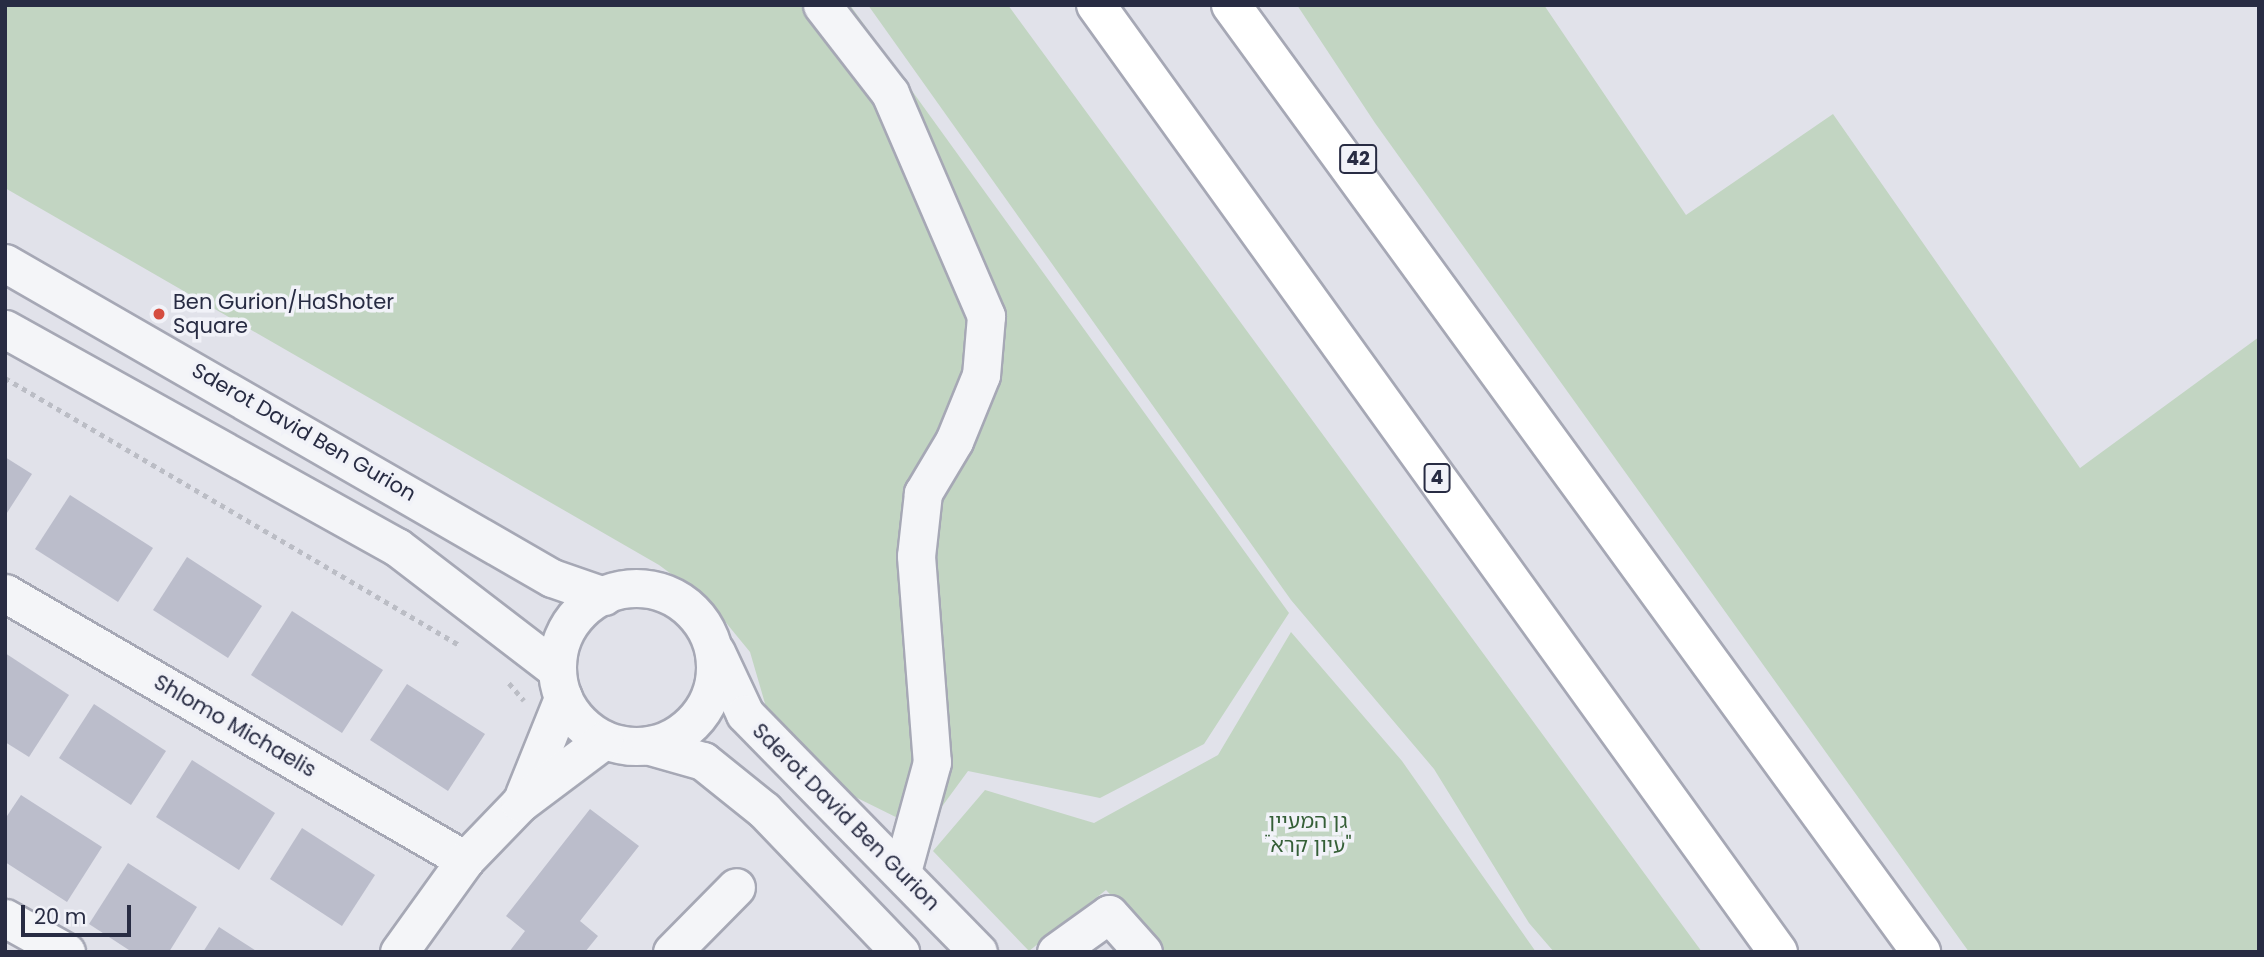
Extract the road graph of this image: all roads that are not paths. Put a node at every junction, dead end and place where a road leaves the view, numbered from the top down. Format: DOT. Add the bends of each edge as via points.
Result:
graph roads {
  1 [pos="822,5"];
  2 [pos="1096,5"];
  3 [pos="1231,5"];
  4 [pos="1260,5"];
  5 [pos="5,263"];
  6 [pos="1456,313"];
  7 [pos="5,329"];
  8 [pos="5,593"];
  9 [pos="604,596"];
  10 [pos="709,636"];
  11 [pos="560,683"];
  12 [pos="604,740"];
  13 [pos="650,746"];
  14 [pos="520,803"];
  15 [pos="465,860"];
  16 [pos="902,872"];
  17 [pos="736,887"];
  18 [pos="5,918"];
  19 [pos="66,952"];
  20 [pos="399,952"];
  21 [pos="671,952"];
  22 [pos="900,952"];
  23 [pos="978,952"];
  24 [pos="1056,952"];
  25 [pos="1143,952"];
  26 [pos="1778,952"];
  27 [pos="1921,952"];
  1 -- 16 [label="street" via="890,93 986,316 981,375 954,441 923,493 916,556 932,762"];
  2 -- 26 [label="highway, 4"];
  3 -- 6 [label="highway"];
  4 -- 6 [label="highway, 42"];
  5 -- 9 [label="street, Sderot David Ben Gurion" via="552,578"];
  6 -- 27 [label="highway"];
  7 -- 11 [label="street" via="397,547"];
  8 -- 15 [label="street, Shlomo Michaelis"];
  9 -- 10 [label="street" via="634,587 661,592 686,606"];
  9 -- 11 [label="street" via="583,607 565,630"];
  10 -- 13 [label="street" via="715,663 709,700 690,726"];
  10 -- 16 [label="street, Sderot David Ben Gurion" via="745,714"];
  11 -- 12 [label="street" via="572,715"];
  11 -- 14 [label="street" via="552,733"];
  12 -- 13 [label="street"];
  12 -- 14 [label="street"];
  13 -- 22 [label="street" via="703,761 764,810"];
  14 -- 15 [label="street"];
  15 -- 20 [label="street"];
  16 -- 23 [label="street, Sderot David Ben Gurion"];
  17 -- 21 [label="street"];
  18 -- 19 [label="street"];
  24 -- 25 [label="street" via="1109,914"];
}
